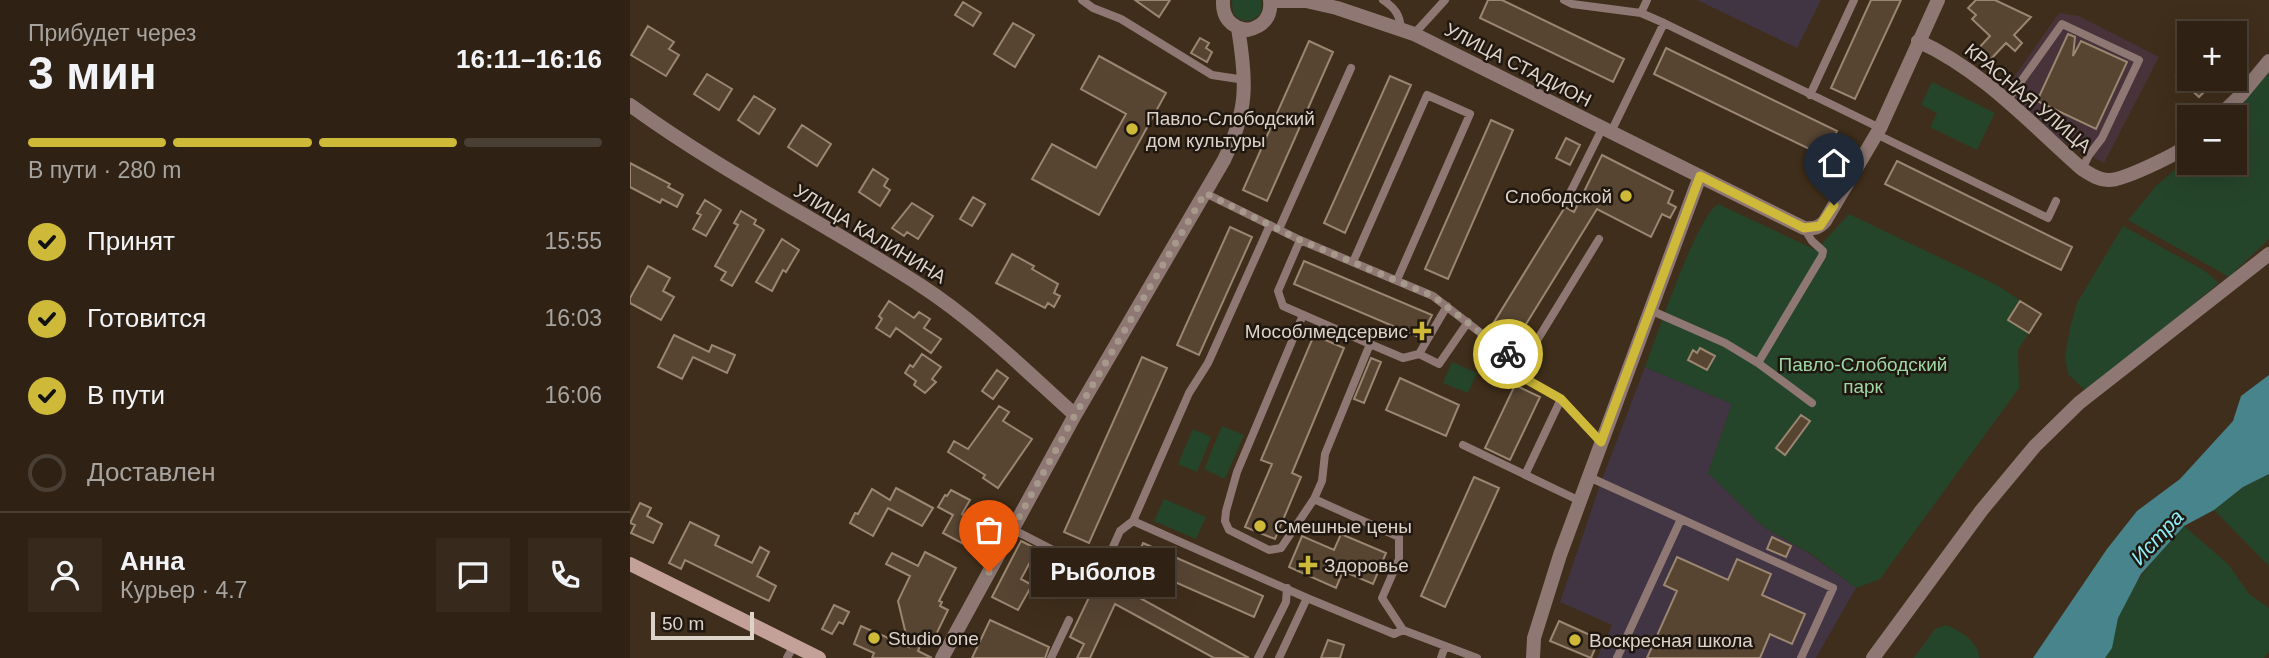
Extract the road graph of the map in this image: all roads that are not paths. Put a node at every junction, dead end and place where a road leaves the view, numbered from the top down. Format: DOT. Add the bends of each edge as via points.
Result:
graph roads {
  1 [pos="1082,0"];
  2 [pos="1223,0"];
  3 [pos="1383,0"];
  4 [pos="1445,0"];
  5 [pos="1647,0"];
  6 [pos="1854,0"];
  7 [pos="1938,0"];
  8 [pos="1271,1"];
  9 [pos="1570,1"];
  10 [pos="1641,13"];
  11 [pos="1664,23"];
  12 [pos="1238,28"];
  13 [pos="1408,32"];
  14 [pos="1918,41"];
  15 [pos="2269,61"];
  16 [pos="1350,68"];
  17 [pos="1245,80"];
  18 [pos="1810,94"];
  19 [pos="2007,101"];
  20 [pos="630,105"];
  21 [pos="2231,105"];
  22 [pos="1878,131"];
  23 [pos="1606,132"];
  24 [pos="2177,153"];
  25 [pos="2082,169"];
  26 [pos="1700,176"];
  27 [pos="1205,193"];
  28 [pos="1570,193"];
  29 [pos="2056,201"];
  30 [pos="1275,227"];
  31 [pos="1804,228"];
  32 [pos="1599,239"];
  33 [pos="1300,240"];
  34 [pos="2269,254"];
  35 [pos="1353,262"];
  36 [pos="1396,281"];
  37 [pos="1447,306"];
  38 [pos="1650,310"];
  39 [pos="1303,315"];
  40 [pos="1468,323"];
  41 [pos="1370,344"];
  42 [pos="1419,354"];
  43 [pos="1758,363"];
  44 [pos="1522,365"];
  45 [pos="1561,399"];
  46 [pos="1812,403"];
  47 [pos="1075,415"];
  48 [pos="1601,442"];
  49 [pos="1463,446"];
  50 [pos="1525,475"];
  51 [pos="1589,477"];
  52 [pos="1314,499"];
  53 [pos="1580,501"];
  54 [pos="1681,519"];
  55 [pos="1133,521"];
  56 [pos="1012,529"];
  57 [pos="1108,558"];
  58 [pos="630,564"];
  59 [pos="1040,582"];
  60 [pos="1287,588"];
  61 [pos="1307,598"];
  62 [pos="1069,620"];
  63 [pos="1403,630"];
  64 [pos="1445,646"];
  65 [pos="790,652"];
  66 [pos="819,658"];
  67 [pos="942,658"];
  68 [pos="1051,658"];
  69 [pos="1258,658"];
  70 [pos="1279,658"];
  71 [pos="1441,658"];
  72 [pos="1477,658"];
  73 [pos="1533,658"];
  74 [pos="1617,658"];
  75 [pos="1801,658"];
  76 [pos="1873,658"];
  1 -- 17 [label="lane" via="1212,75"];
  2 -- 12 [label="street" via="1225,16"];
  3 -- 13 [label="lane"];
  4 -- 13 [label="lane"];
  5 -- 10 [label="lane"];
  6 -- 18 [label="lane"];
  7 -- 14 [label="street"];
  8 -- 12 [label="street" via="1262,24 1255,29"];
  8 -- 13 [label="street, УЛИЦА СТАДИОН" via="1306,1 1337,8"];
  9 -- 10 [label="lane"];
  10 -- 11 [label="lane"];
  11 -- 18 [label="lane"];
  11 -- 23 [label="lane"];
  12 -- 17 [label="street"];
  13 -- 23 [label="street, УЛИЦА СТАДИОН"];
  14 -- 19 [label="street, КРАСНАЯ УЛИЦА" via="1947,54"];
  14 -- 22 [label="street"];
  15 -- 21 [label="street"];
  16 -- 30 [label="lane"];
  17 -- 27 [label="street" via="1238,131"];
  18 -- 22 [label="lane"];
  19 -- 25 [label="street, КРАСНАЯ УЛИЦА"];
  19 -- 25 [label="lane" via="2062,24 2138,60 2102,138"];
  20 -- 47 [label="street, УЛИЦА КАЛИНИНА" via="709,159 962,314"];
  22 -- 29 [label="lane" via="2048,218"];
  22 -- 31 [label="street" via="1825,221"];
  23 -- 26 [label="street, УЛИЦА СТАДИОН"];
  23 -- 28 [label="lane"];
  24 -- 25 [label="street, КРАСНАЯ УЛИЦА" via="2117,179 2101,179"];
  26 -- 31 [label="street, УЛИЦА СТАДИОН"];
  26 -- 38 [label="street"];
  27 -- 30 [label="lane"];
  27 -- 47 [label="street"];
  30 -- 33 [label="lane"];
  30 -- 55 [label="lane" via="1189,393"];
  31 -- 43 [label="lane" via="1823,251 1822,256"];
  32 -- 44 [label="lane"];
  33 -- 35 [label="lane"];
  33 -- 39 [label="lane" via="1278,291 1283,306"];
  34 -- 76 [label="street" via="2079,402 2035,446"];
  35 -- 36 [label="lane"];
  35 -- 36 [label="lane" via="1427,95 1470,114"];
  36 -- 37 [label="lane"];
  37 -- 40 [label="lane"];
  37 -- 42 [label="lane"];
  38 -- 43 [label="lane" via="1724,342"];
  38 -- 48 [label="street"];
  39 -- 41 [label="lane"];
  39 -- 52 [label="lane" via="1237,472 1225,521 1229,530 1269,551 1281,548"];
  40 -- 42 [label="lane" via="1440,363"];
  40 -- 44 [label="lane"];
  41 -- 42 [label="lane" via="1403,358"];
  41 -- 52 [label="lane" via="1325,454"];
  43 -- 46 [label="lane"];
  44 -- 45 [label="lane" via="1524,378"];
  45 -- 48 [label="lane"];
  45 -- 50 [label="lane"];
  47 -- 56 [label="street"];
  48 -- 51 [label="street"];
  49 -- 50 [label="lane"];
  50 -- 53 [label="lane"];
  51 -- 53 [label="street"];
  51 -- 54 [label="lane"];
  52 -- 63 [label="lane" via="1399,537 1399,559 1382,598"];
  53 -- 73 [label="street" via="1534,636"];
  54 -- 74 [label="lane"];
  54 -- 75 [label="lane" via="1833,588"];
  55 -- 57 [label="lane" via="1120,531"];
  55 -- 60 [label="lane"];
  56 -- 59 [label="lane" via="1055,551"];
  56 -- 67 [label="street"];
  58 -- 65 [label="main road"];
  60 -- 61 [label="lane"];
  60 -- 69 [label="lane" via="1286,602"];
  61 -- 63 [label="lane" via="1394,634"];
  61 -- 70 [label="lane"];
  62 -- 68 [label="lane"];
  63 -- 64 [label="lane"];
  64 -- 71 [label="lane"];
  64 -- 72 [label="lane"];
  65 -- 66 [label="main road"];
}
